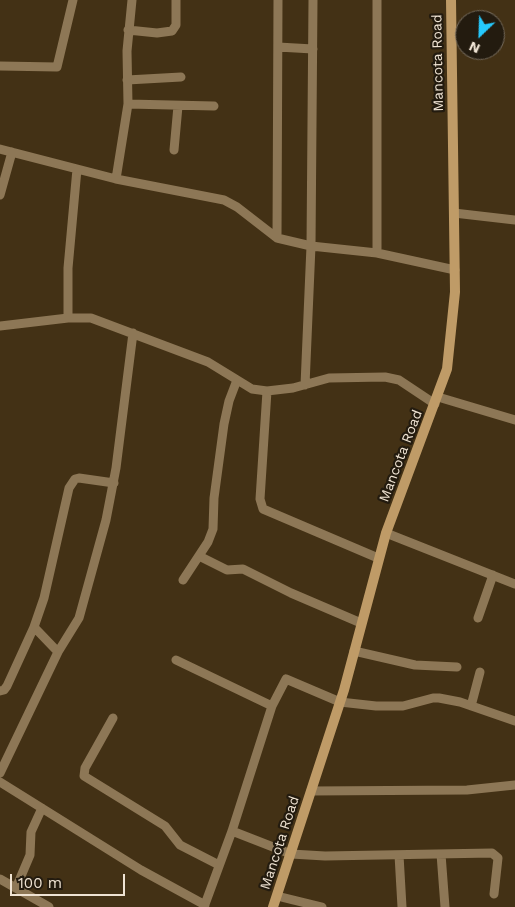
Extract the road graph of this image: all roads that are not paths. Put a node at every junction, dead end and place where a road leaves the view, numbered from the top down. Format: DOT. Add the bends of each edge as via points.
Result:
graph roads {
  1 [pos="73,0"];
  2 [pos="132,0"];
  3 [pos="176,0"];
  4 [pos="278,0"];
  5 [pos="313,0"];
  6 [pos="377,0"];
  7 [pos="451,0"];
  8 [pos="128,30"];
  9 [pos="278,47"];
  10 [pos="313,49"];
  11 [pos="0,66"];
  12 [pos="181,77"];
  13 [pos="127,80"];
  14 [pos="128,104"];
  15 [pos="178,106"];
  16 [pos="214,106"];
  17 [pos="0,149"];
  18 [pos="174,150"];
  19 [pos="12,152"];
  20 [pos="77,170"];
  21 [pos="116,179"];
  22 [pos="0,195"];
  23 [pos="454,213"];
  24 [pos="515,220"];
  25 [pos="276,238"];
  26 [pos="311,246"];
  27 [pos="377,253"];
  28 [pos="455,270"];
  29 [pos="68,318"];
  30 [pos="0,326"];
  31 [pos="133,334"];
  32 [pos="237,380"];
  33 [pos="306,385"];
  34 [pos="267,391"];
  35 [pos="437,401"];
  36 [pos="515,420"];
  37 [pos="114,483"];
  38 [pos="386,533"];
  39 [pos="199,556"];
  40 [pos="378,558"];
  41 [pos="493,575"];
  42 [pos="183,580"];
  43 [pos="515,584"];
  44 [pos="478,618"];
  45 [pos="361,623"];
  46 [pos="34,627"];
  47 [pos="354,651"];
  48 [pos="58,652"];
  49 [pos="176,660"];
  50 [pos="457,667"];
  51 [pos="480,672"];
  52 [pos="0,690"];
  53 [pos="340,702"];
  54 [pos="272,706"];
  55 [pos="471,706"];
  56 [pos="113,718"];
  57 [pos="515,721"];
  58 [pos="0,773"];
  59 [pos="0,782"];
  60 [pos="515,785"];
  61 [pos="311,792"];
  62 [pos="42,808"];
  63 [pos="232,831"];
  64 [pos="291,854"];
  65 [pos="441,854"];
  66 [pos="399,855"];
  67 [pos="219,865"];
  68 [pos="0,879"];
  69 [pos="16,888"];
  70 [pos="494,894"];
  71 [pos="277,896"];
  72 [pos="205,906"];
  73 [pos="49,907"];
  74 [pos="273,907"];
  75 [pos="322,907"];
  76 [pos="402,907"];
  77 [pos="445,907"];
  1 -- 11 [label="street" via="57,67"];
  2 -- 8 [label="street"];
  3 -- 8 [label="street" via="176,25 172,31"];
  4 -- 9 [label="street"];
  5 -- 10 [label="street"];
  6 -- 27 [label="street"];
  7 -- 23 [label="main road, Mancota Road"];
  8 -- 13 [label="street"];
  9 -- 10 [label="street"];
  9 -- 25 [label="street"];
  10 -- 26 [label="street"];
  12 -- 13 [label="street"];
  13 -- 14 [label="street"];
  14 -- 15 [label="street"];
  14 -- 21 [label="street"];
  15 -- 16 [label="street"];
  15 -- 18 [label="street"];
  17 -- 19 [label="street"];
  19 -- 20 [label="street"];
  19 -- 22 [label="street"];
  20 -- 21 [label="street"];
  20 -- 29 [label="street" via="68,268"];
  21 -- 25 [label="street" via="231,202"];
  23 -- 24 [label="street"];
  23 -- 28 [label="main road, Mancota Road"];
  25 -- 26 [label="street"];
  26 -- 27 [label="street"];
  26 -- 33 [label="street"];
  27 -- 28 [label="street"];
  28 -- 35 [label="main road, Mancota Road" via="456,292 447,369"];
  29 -- 30 [label="street"];
  29 -- 31 [label="street" via="91,318"];
  31 -- 32 [label="street" via="208,362"];
  31 -- 37 [label="street"];
  32 -- 34 [label="street"];
  32 -- 39 [label="street" via="224,424 213,529"];
  33 -- 34 [label="street"];
  33 -- 35 [label="street" via="329,378 385,377 399,380"];
  34 -- 40 [label="street" via="260,499 263,509"];
  35 -- 36 [label="street"];
  35 -- 38 [label="main road, Mancota Road"];
  37 -- 46 [label="street" via="79,478 72,482"];
  37 -- 48 [label="street" via="84,603 79,618"];
  38 -- 40 [label="main road, Mancota Road"];
  38 -- 41 [label="street"];
  39 -- 42 [label="street"];
  39 -- 45 [label="street" via="227,570 244,569"];
  40 -- 45 [label="main road, Mancota Road"];
  41 -- 43 [label="street"];
  41 -- 44 [label="street"];
  45 -- 47 [label="main road, Mancota Road"];
  46 -- 48 [label="street"];
  46 -- 52 [label="street" via="7,686"];
  47 -- 50 [label="street" via="415,665"];
  47 -- 53 [label="main road, Mancota Road"];
  48 -- 58 [label="street"];
  49 -- 54 [label="street"];
  51 -- 55 [label="street"];
  53 -- 54 [label="street" via="286,679"];
  53 -- 55 [label="street" via="403,706 433,698"];
  53 -- 61 [label="main road, Mancota Road"];
  54 -- 63 [label="street"];
  55 -- 57 [label="street"];
  56 -- 67 [label="street" via="85,768 84,776 164,826 180,845"];
  59 -- 62 [label="street"];
  60 -- 61 [label="street" via="467,790"];
  61 -- 64 [label="main road, Mancota Road"];
  62 -- 69 [label="street" via="31,832 30,855"];
  62 -- 72 [label="street"];
  63 -- 64 [label="street"];
  63 -- 67 [label="street"];
  64 -- 66 [label="street"];
  64 -- 71 [label="main road, Mancota Road"];
  65 -- 66 [label="street"];
  65 -- 70 [label="street" via="497,855"];
  65 -- 77 [label="street"];
  66 -- 76 [label="street"];
  67 -- 72 [label="street"];
  68 -- 69 [label="street"];
  69 -- 73 [label="street"];
  71 -- 74 [label="main road, Mancota Road"];
  71 -- 75 [label="street"];
}
